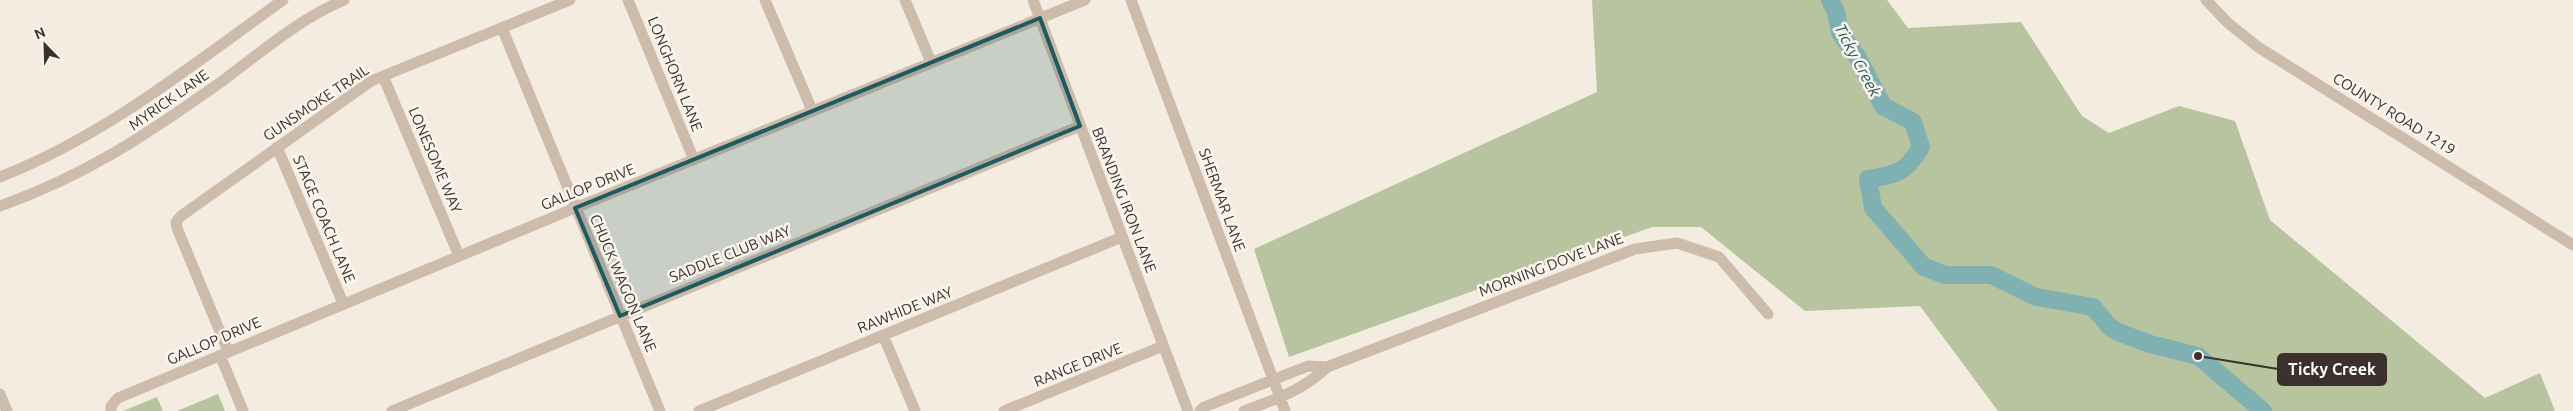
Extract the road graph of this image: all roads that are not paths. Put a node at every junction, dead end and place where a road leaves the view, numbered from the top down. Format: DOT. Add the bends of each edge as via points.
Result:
graph roads {
  1 [pos="283,0"];
  2 [pos="344,0"];
  3 [pos="628,0"];
  4 [pos="765,0"];
  5 [pos="905,0"];
  6 [pos="1033,0"];
  7 [pos="1086,0"];
  8 [pos="1131,0"];
  9 [pos="2206,0"];
  10 [pos="563,1"];
  11 [pos="1040,18"];
  12 [pos="502,28"];
  13 [pos="931,62"];
  14 [pos="383,76"];
  15 [pos="812,110"];
  16 [pos="1080,126"];
  17 [pos="277,147"];
  18 [pos="694,160"];
  19 [pos="0,176"];
  20 [pos="0,206"];
  21 [pos="576,208"];
  22 [pos="1122,237"];
  23 [pos="2573,245"];
  24 [pos="459,256"];
  25 [pos="343,303"];
  26 [pos="1768,314"];
  27 [pos="620,316"];
  28 [pos="884,335"];
  29 [pos="1163,346"];
  30 [pos="224,353"];
  31 [pos="1327,367"];
  32 [pos="1272,380"];
  33 [pos="0,394"];
  34 [pos="1280,398"];
  35 [pos="7,411"];
  36 [pos="111,411"];
  37 [pos="243,411"];
  38 [pos="392,411"];
  39 [pos="660,411"];
  40 [pos="700,411"];
  41 [pos="915,411"];
  42 [pos="1004,411"];
  43 [pos="1188,411"];
  44 [pos="1200,411"];
  45 [pos="1244,411"];
  46 [pos="1285,411"];
  1 -- 19 [label="street, MYRICK LANE" via="114,120 47,157"];
  2 -- 20 [label="street, MYRICK LANE" via="308,19 128,146 63,181"];
  3 -- 18 [label="street, LONGHORN LANE"];
  4 -- 15 [label="street"];
  5 -- 13 [label="street"];
  6 -- 11 [label="street, BRANDING IRON LANE"];
  7 -- 11 [label="street, GALLOP DRIVE"];
  8 -- 32 [label="street, SHERMAR LANE"];
  9 -- 23 [label="street, COUNTY ROAD 1219" via="2258,47"];
  10 -- 12 [label="street, GUNSMOKE TRAIL"];
  11 -- 13 [label="street, GALLOP DRIVE"];
  11 -- 16 [label="street, BRANDING IRON LANE"];
  12 -- 14 [label="street, GUNSMOKE TRAIL"];
  12 -- 21 [label="street, CHUCK WAGON LANE"];
  13 -- 15 [label="street, GALLOP DRIVE"];
  14 -- 17 [label="street, GUNSMOKE TRAIL" via="358,89"];
  14 -- 24 [label="street, LONESOME WAY"];
  15 -- 18 [label="street, GALLOP DRIVE"];
  16 -- 22 [label="street, BRANDING IRON LANE"];
  16 -- 27 [label="street, SADDLE CLUB WAY"];
  17 -- 25 [label="street, STAGE COACH LANE"];
  17 -- 30 [label="street, GUNSMOKE TRAIL" via="189,208 176,222"];
  18 -- 21 [label="street, GALLOP DRIVE"];
  21 -- 24 [label="street, GALLOP DRIVE"];
  21 -- 27 [label="street, CHUCK WAGON LANE"];
  22 -- 28 [label="street, RAWHIDE WAY"];
  22 -- 29 [label="street, BRANDING IRON LANE"];
  24 -- 25 [label="street, GALLOP DRIVE"];
  25 -- 30 [label="street, GALLOP DRIVE"];
  26 -- 31 [label="street, MORNING DOVE LANE" via="1719,256 1677,242 1635,249"];
  27 -- 38 [label="street, SADDLE CLUB WAY"];
  27 -- 39 [label="street, CHUCK WAGON LANE"];
  28 -- 40 [label="street, RAWHIDE WAY"];
  28 -- 41 [label="street"];
  29 -- 42 [label="street, RANGE DRIVE"];
  29 -- 43 [label="street, BRANDING IRON LANE"];
  30 -- 36 [label="street, GALLOP DRIVE" via="118,398"];
  30 -- 37 [label="street"];
  31 -- 32 [label="street, MORNING DOVE LANE" via="1308,366"];
  31 -- 34 [label="street, MORNING DOVE LANE" via="1313,381"];
  32 -- 34 [label="street, SHERMAR LANE"];
  32 -- 44 [label="street, MORNING DOVE LANE"];
  33 -- 35 [label="street"];
  34 -- 45 [label="street, MORNING DOVE LANE"];
  34 -- 46 [label="street, SHERMAR LANE"];
}
